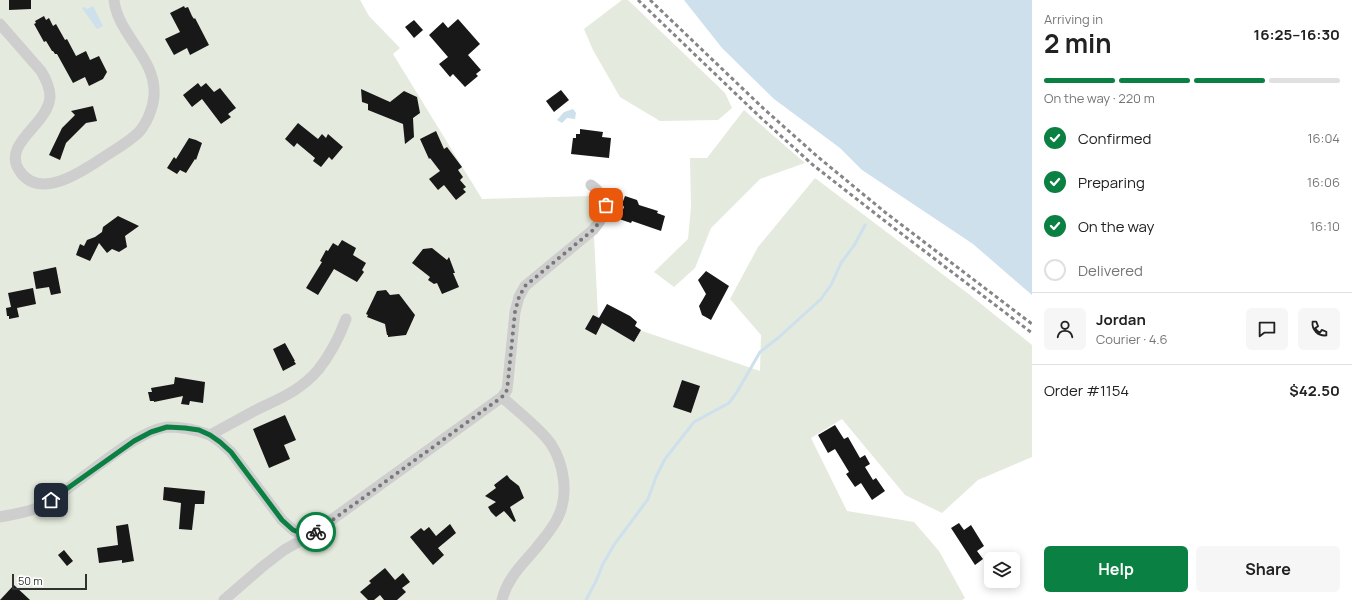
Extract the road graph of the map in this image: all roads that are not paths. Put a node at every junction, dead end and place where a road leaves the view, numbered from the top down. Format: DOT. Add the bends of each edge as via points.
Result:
graph roads {
  1 [pos="114,0"];
  2 [pos="0,24"];
  3 [pos="591,184"];
  4 [pos="346,319"];
  5 [pos="502,397"];
  6 [pos="210,435"];
  7 [pos="0,517"];
  8 [pos="309,536"];
  9 [pos="224,600"];
  10 [pos="502,600"];
  1 -- 2 [label="street" via="119,18 151,73 153,106 143,127 125,144 58,182 31,182 16,164 19,144 46,112 49,89 41,71"];
  3 -- 5 [label="street" via="603,197 605,213 593,230 525,286 515,312 507,390"];
  4 -- 6 [label="street" via="325,361 304,384 288,395"];
  5 -- 8 [label="street"];
  5 -- 10 [label="street" via="551,444 564,487 564,503 558,517 549,532 509,580"];
  6 -- 7 [label="street" via="199,430 167,427 151,432 110,457 39,507"];
  6 -- 8 [label="street" via="231,452 282,520 293,530"];
  8 -- 9 [label="street" via="284,550"];
}
